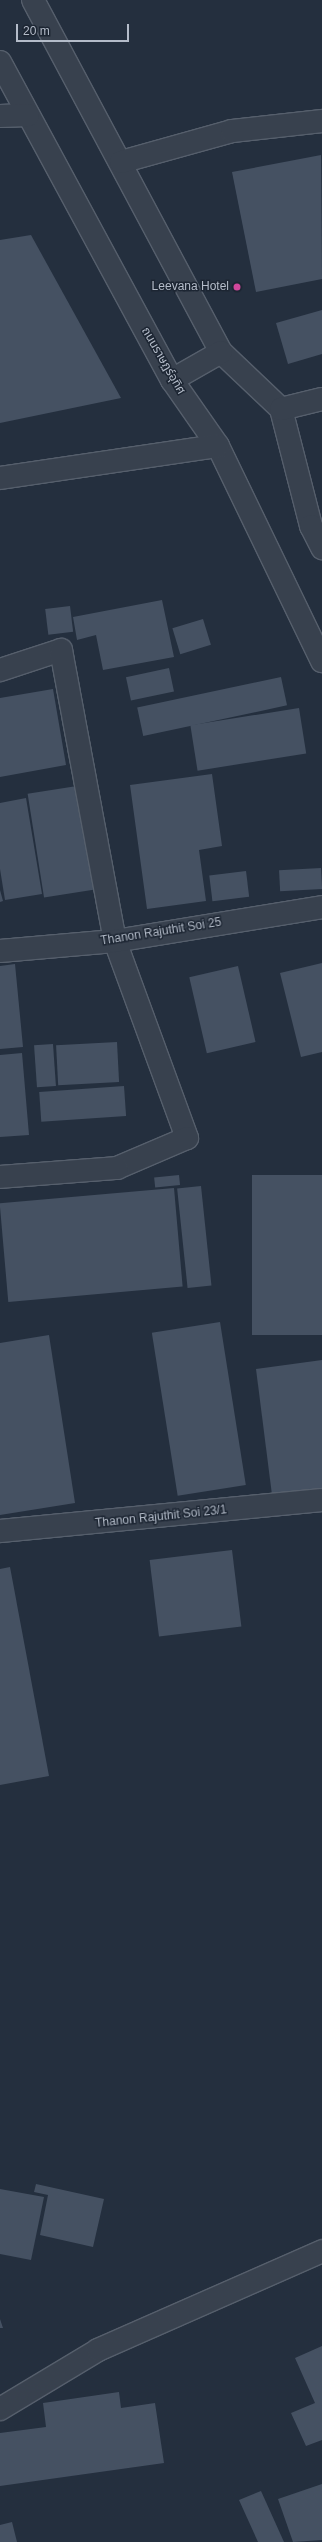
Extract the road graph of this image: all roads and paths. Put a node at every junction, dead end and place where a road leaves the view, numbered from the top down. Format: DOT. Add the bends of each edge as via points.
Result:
graph roads {
  1 [pos="34,0"];
  2 [pos="0,62"];
  3 [pos="28,115"];
  4 [pos="0,116"];
  5 [pos="322,121"];
  6 [pos="121,162"];
  7 [pos="221,352"];
  8 [pos="172,380"];
  9 [pos="322,399"];
  10 [pos="282,409"];
  11 [pos="218,446"];
  12 [pos="0,478"];
  13 [pos="316,525"];
  14 [pos="322,548"];
  15 [pos="322,661"];
  16 [pos="0,670"];
  17 [pos="322,907"];
  18 [pos="115,941"];
  19 [pos="0,951"];
  20 [pos="0,1177"];
  21 [pos="322,1500"];
  22 [pos="0,1531"];
  23 [pos="322,2251"];
  24 [pos="0,2409"];
  1 -- 6 [label="street"];
  2 -- 3 [label="street, ถนนราษฏร์อุทิศ"];
  3 -- 4 [label="street"];
  3 -- 8 [label="street, ถนนราษฏร์อุทิศ"];
  5 -- 6 [label="street" via="232,131"];
  6 -- 7 [label="street"];
  7 -- 8 [label="street"];
  7 -- 10 [label="street"];
  8 -- 11 [label="street, ถนนราษฏร์อุทิศ"];
  9 -- 10 [label="street"];
  10 -- 13 [label="street"];
  11 -- 12 [label="street"];
  11 -- 15 [label="street, ถนนราษฏร์อุทิศ"];
  13 -- 14 [label="street"];
  16 -- 18 [label="street" via="61,650"];
  17 -- 18 [label="street, Thanon Rajuthit Soi 25"];
  18 -- 19 [label="street, Thanon Rajuthit Soi 25"];
  18 -- 20 [label="street" via="187,1138 117,1168"];
  21 -- 22 [label="street, Thanon Rajuthit Soi 23/1"];
  23 -- 24 [label="street" via="98,2350"];
}
